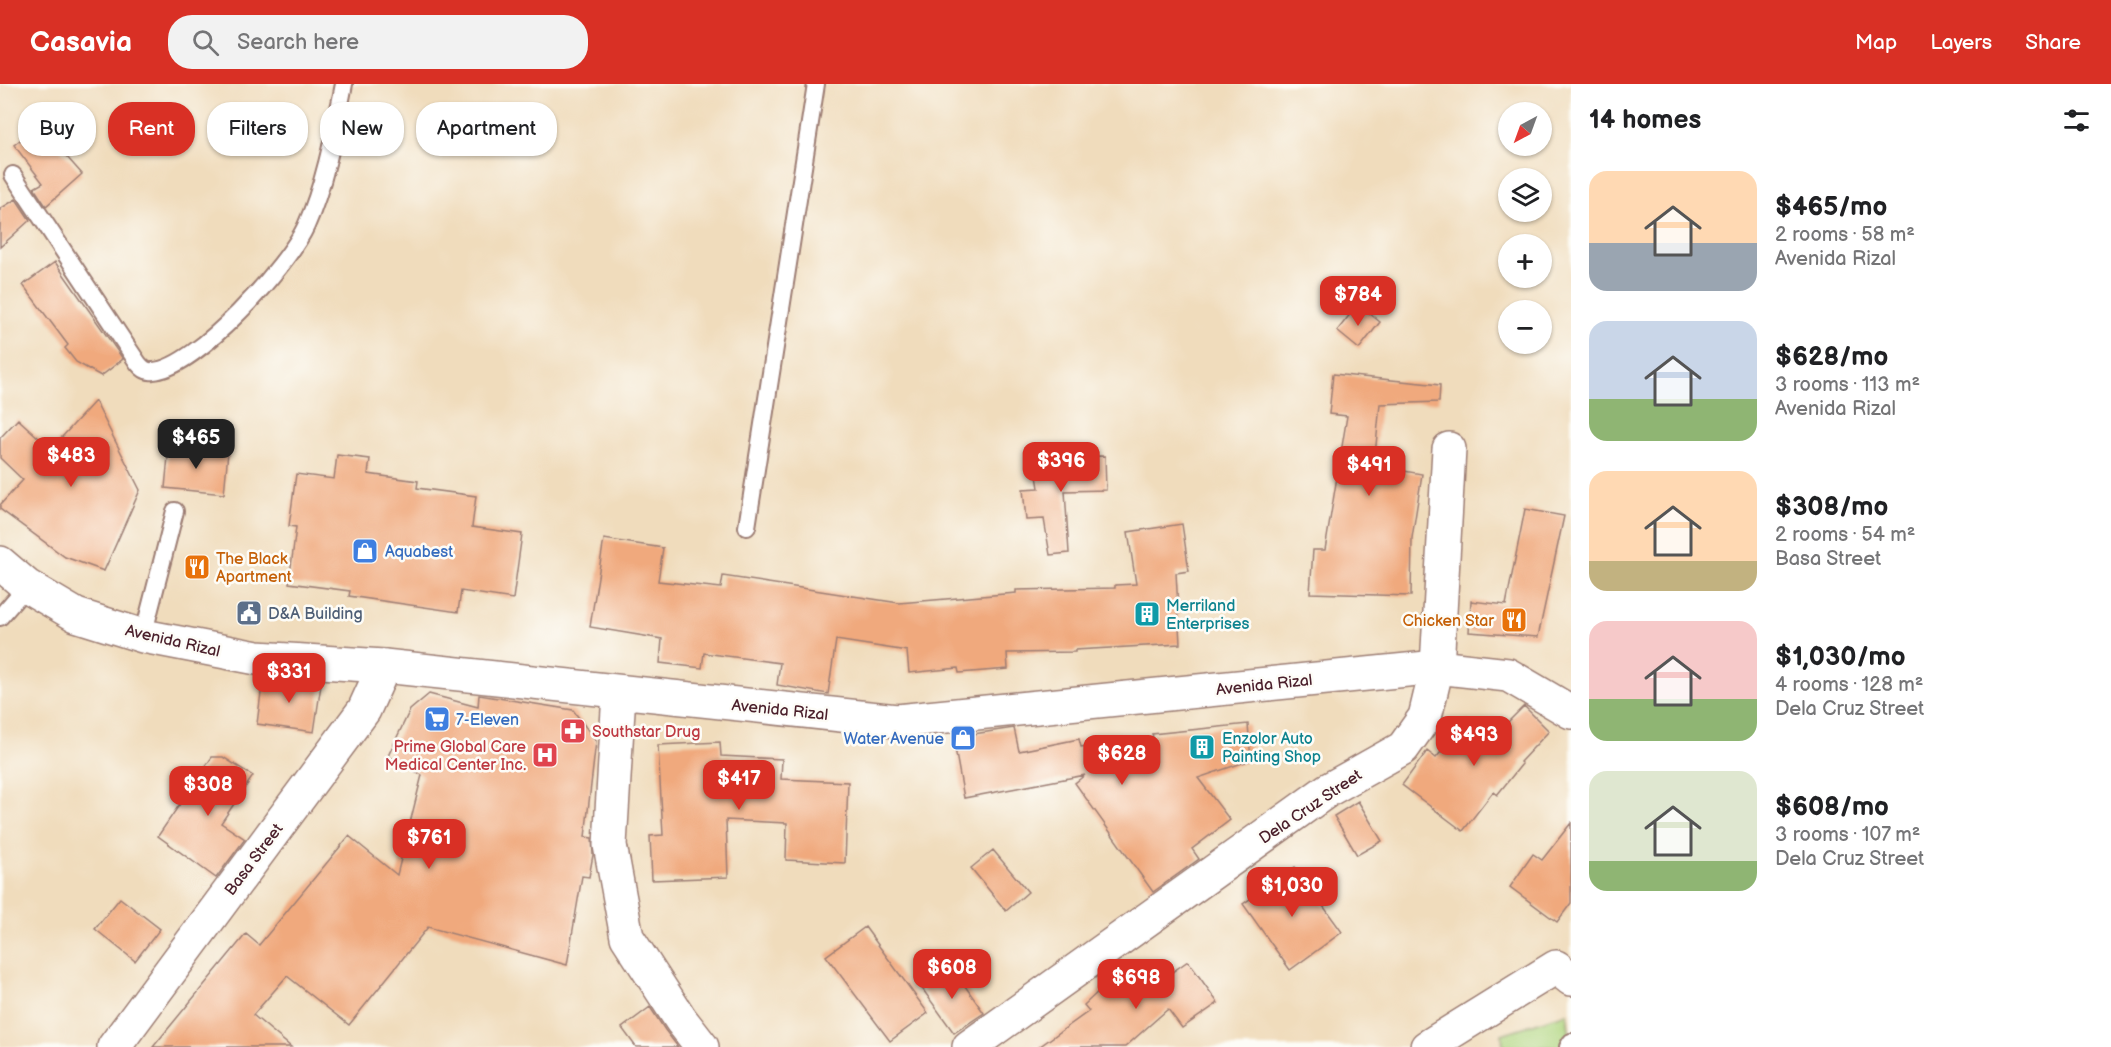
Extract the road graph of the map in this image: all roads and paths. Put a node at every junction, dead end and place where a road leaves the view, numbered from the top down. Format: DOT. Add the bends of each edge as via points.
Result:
graph roads {
  1 [pos="344,84"];
  2 [pos="816,84"];
  3 [pos="13,175"];
  4 [pos="1449,449"];
  5 [pos="175,511"];
  6 [pos="747,527"];
  7 [pos="0,563"];
  8 [pos="27,586"];
  9 [pos="0,617"];
  10 [pos="143,636"];
  11 [pos="384,666"];
  12 [pos="1437,667"];
  13 [pos="619,693"];
  14 [pos="1571,712"];
  15 [pos="1571,979"];
  16 [pos="1571,1042"];
  17 [pos="114,1047"];
  18 [pos="702,1047"];
  19 [pos="969,1047"];
  20 [pos="1427,1047"];
  21 [pos="1568,1047"];
  1 -- 3 [label="lane" via="334,135 306,227 271,278 207,344 153,372 138,363"];
  2 -- 6 [label="lane"];
  4 -- 12 [label="street, Dela Cruz Street"];
  5 -- 10 [label="lane"];
  7 -- 8 [label="street, Avenida Rizal"];
  8 -- 9 [label="lane"];
  8 -- 10 [label="street, Avenida Rizal" via="76,615"];
  10 -- 11 [label="street, Avenida Rizal" via="257,658"];
  11 -- 13 [label="street, Avenida Rizal"];
  11 -- 17 [label="street, Basa Street" via="364,710"];
  12 -- 13 [label="street, Avenida Rizal" via="897,720"];
  12 -- 14 [label="street, Avenida Rizal" via="1508,675"];
  12 -- 19 [label="street, Dela Cruz Street" via="1425,717 1403,748 1328,790"];
  13 -- 18 [label="street" via="610,845 627,937"];
  15 -- 20 [label="street" via="1556,967"];
  16 -- 21 [label="lane"];
}
